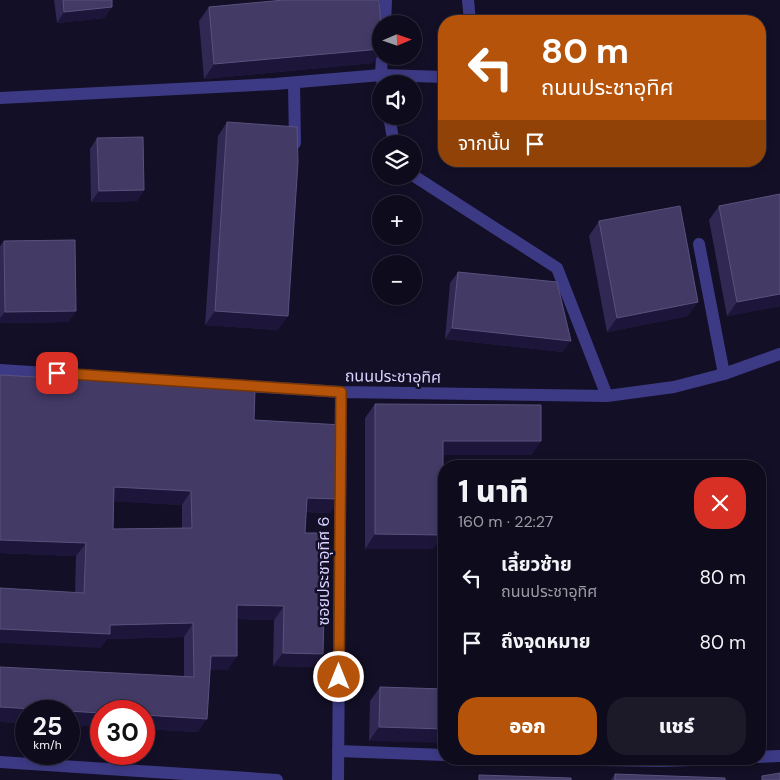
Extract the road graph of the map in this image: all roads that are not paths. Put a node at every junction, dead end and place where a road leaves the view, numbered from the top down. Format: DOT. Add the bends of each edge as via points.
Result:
graph roads {
  1 [pos="386,0"];
  2 [pos="468,0"];
  3 [pos="385,15"];
  4 [pos="469,15"];
  5 [pos="438,77"];
  6 [pos="422,78"];
  7 [pos="372,79"];
  8 [pos="294,82"];
  9 [pos="0,98"];
  10 [pos="295,157"];
  11 [pos="422,181"];
  12 [pos="698,244"];
  13 [pos="780,354"];
  14 [pos="0,370"];
  15 [pos="724,374"];
  16 [pos="341,392"];
  17 [pos="607,396"];
  18 [pos="338,751"];
  19 [pos="438,755"];
  20 [pos="780,756"];
  21 [pos="766,757"];
  22 [pos="0,762"];
  23 [pos="277,780"];
  24 [pos="338,780"];
  1 -- 3 [label="street"];
  2 -- 4 [label="street"];
  5 -- 6 [label="street"];
  7 -- 8 [label="street"];
  8 -- 9 [label="street"];
  8 -- 10 [label="street"];
  11 -- 17 [label="street" via="557,268"];
  12 -- 15 [label="street"];
  13 -- 15 [label="street, ถนนประชาอุทิศ"];
  14 -- 16 [label="street, ถนนประชาอุทิศ"];
  15 -- 17 [label="street, ถนนประชาอุทิศ" via="674,387"];
  16 -- 17 [label="street, ถนนประชาอุทิศ"];
  16 -- 18 [label="street, ซอยประชาอุทิศ 6"];
  18 -- 19 [label="street"];
  18 -- 24 [label="street, ซอยประชาอุทิศ 6"];
  20 -- 21 [label="street"];
  22 -- 23 [label="street"];
}
